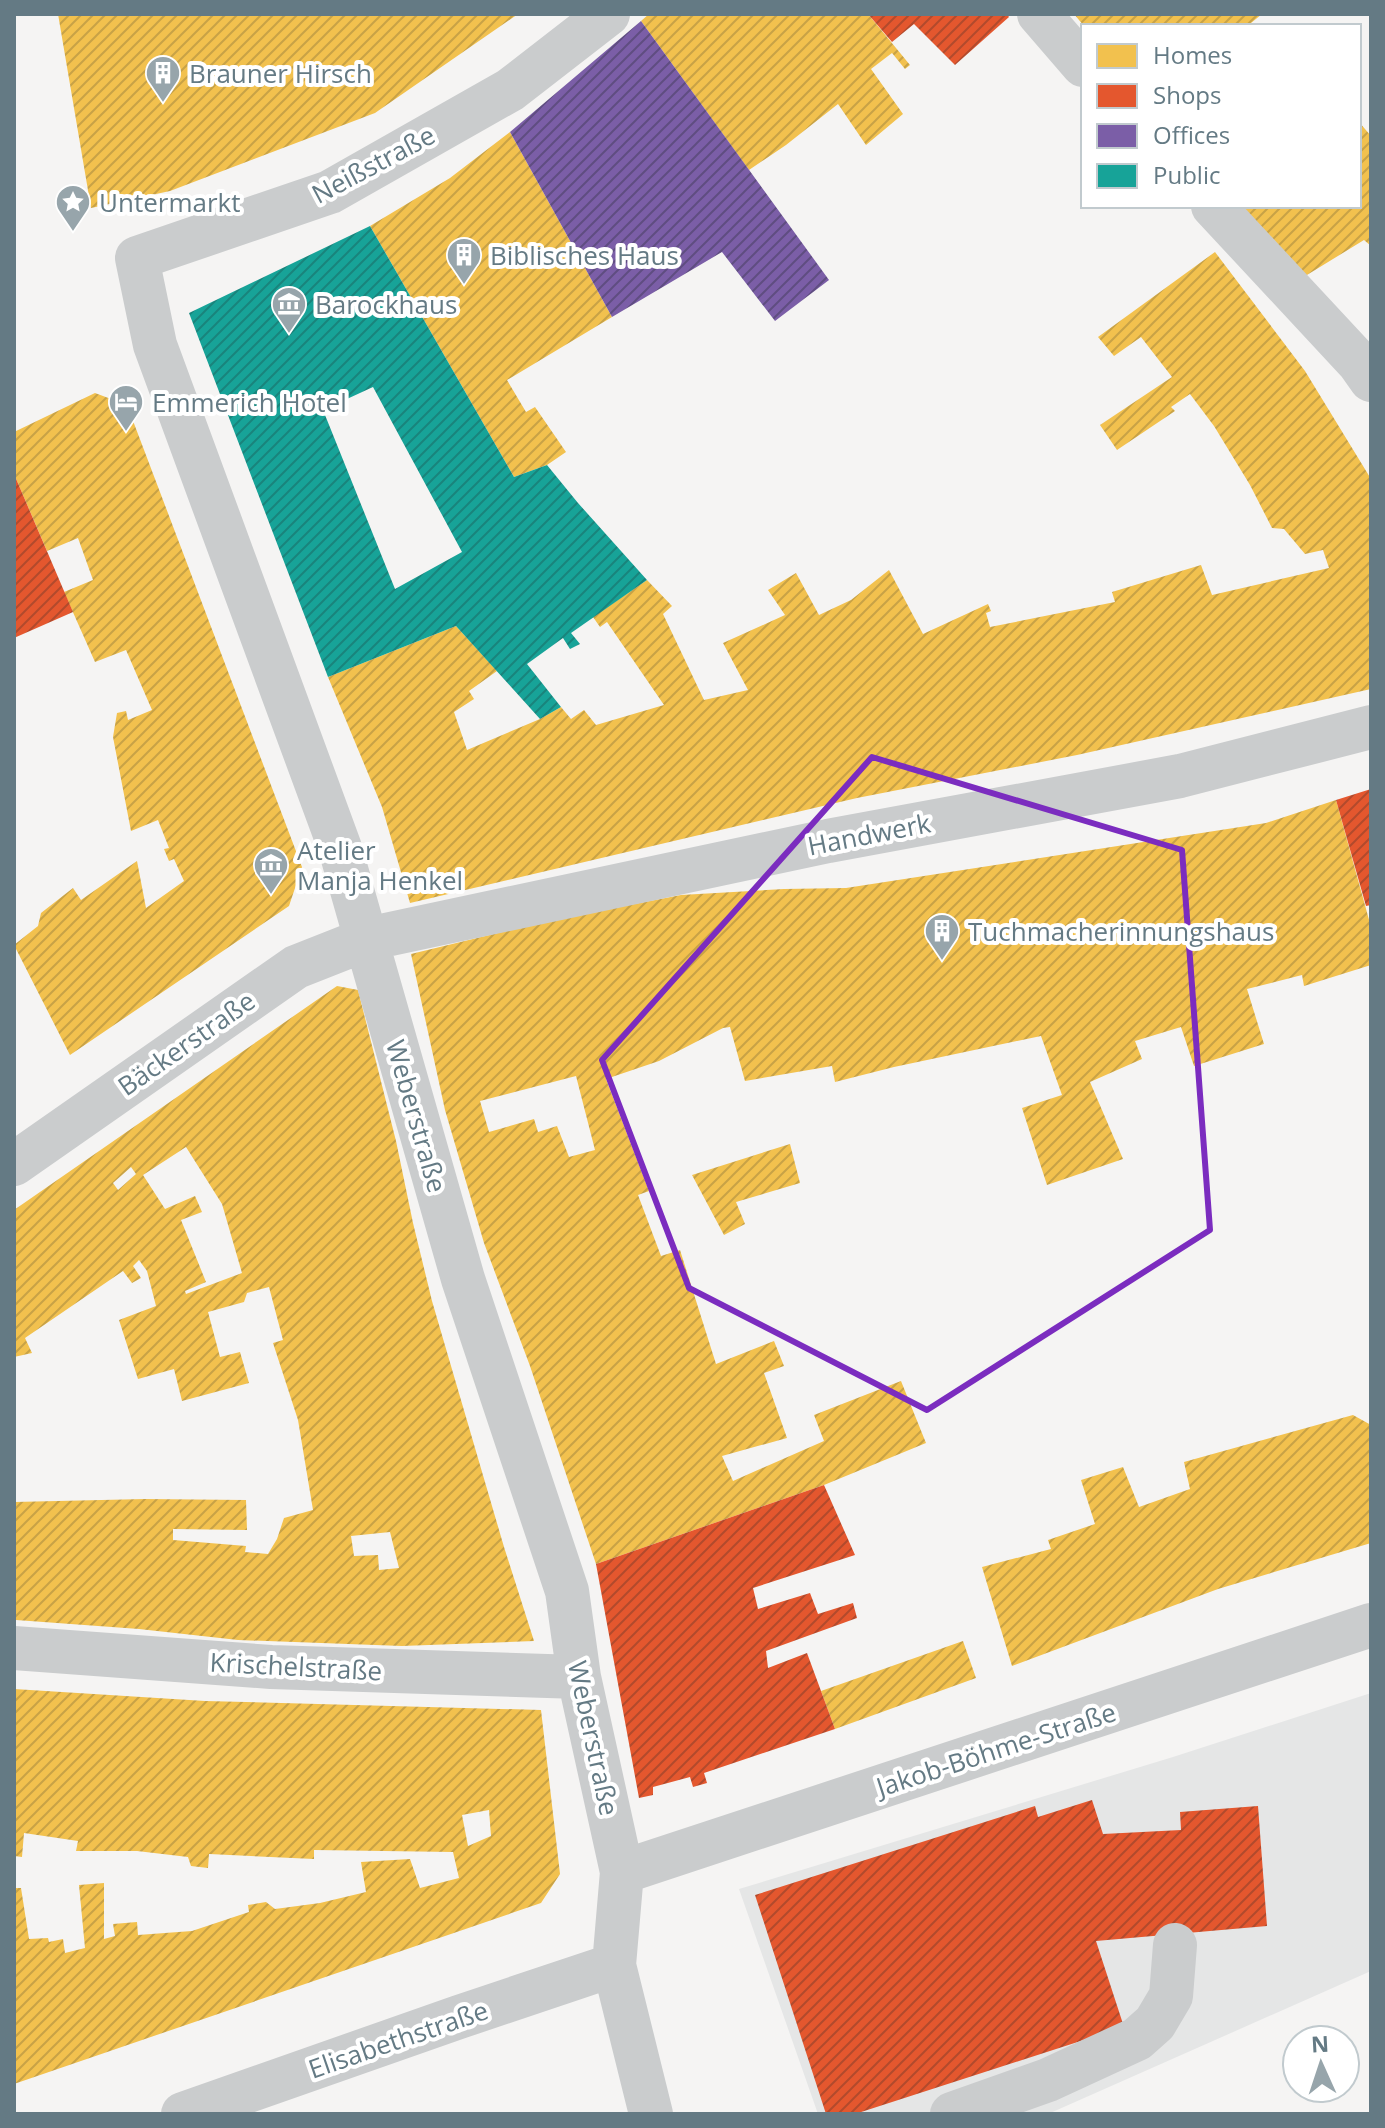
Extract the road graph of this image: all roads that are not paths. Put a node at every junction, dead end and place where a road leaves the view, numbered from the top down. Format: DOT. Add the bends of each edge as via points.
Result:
graph roads {
  1 [pos="608,14"];
  2 [pos="1039,14"];
  3 [pos="1081,63"];
  4 [pos="1215,208"];
  5 [pos="141,283"];
  6 [pos="1371,380"];
  7 [pos="1371,727"];
  8 [pos="367,939"];
  9 [pos="14,1164"];
  10 [pos="1371,1625"];
  11 [pos="14,1648"];
  12 [pos="579,1677"];
  13 [pos="622,1872"];
  14 [pos="1175,1945"];
  15 [pos="614,1965"];
  16 [pos="183,2114"];
  17 [pos="651,2114"];
  18 [pos="952,2114"];
  1 -- 5 [label="street, Neißstraße" via="510,90 330,192 137,258"];
  2 -- 3 [label="street"];
  4 -- 6 [label="street"];
  5 -- 8 [label="street, Weberstraße" via="155,345 340,848"];
  7 -- 8 [label="street, Handwerk" via="1180,776 828,841"];
  8 -- 9 [label="street, Bäckerstraße" via="296,967"];
  8 -- 12 [label="street, Weberstraße" via="463,1279 567,1591"];
  10 -- 13 [label="street, Jakob-Böhme-Straße"];
  11 -- 12 [label="street, Krischelstraße" via="271,1667"];
  12 -- 13 [label="street, Weberstraße"];
  13 -- 15 [label="street, Weberstraße"];
  14 -- 18 [label="street" via="1171,1996 1155,2023 1137,2039 1048,2080"];
  15 -- 16 [label="street, Elisabethstraße"];
  15 -- 17 [label="street, Weberstraße"];
}
